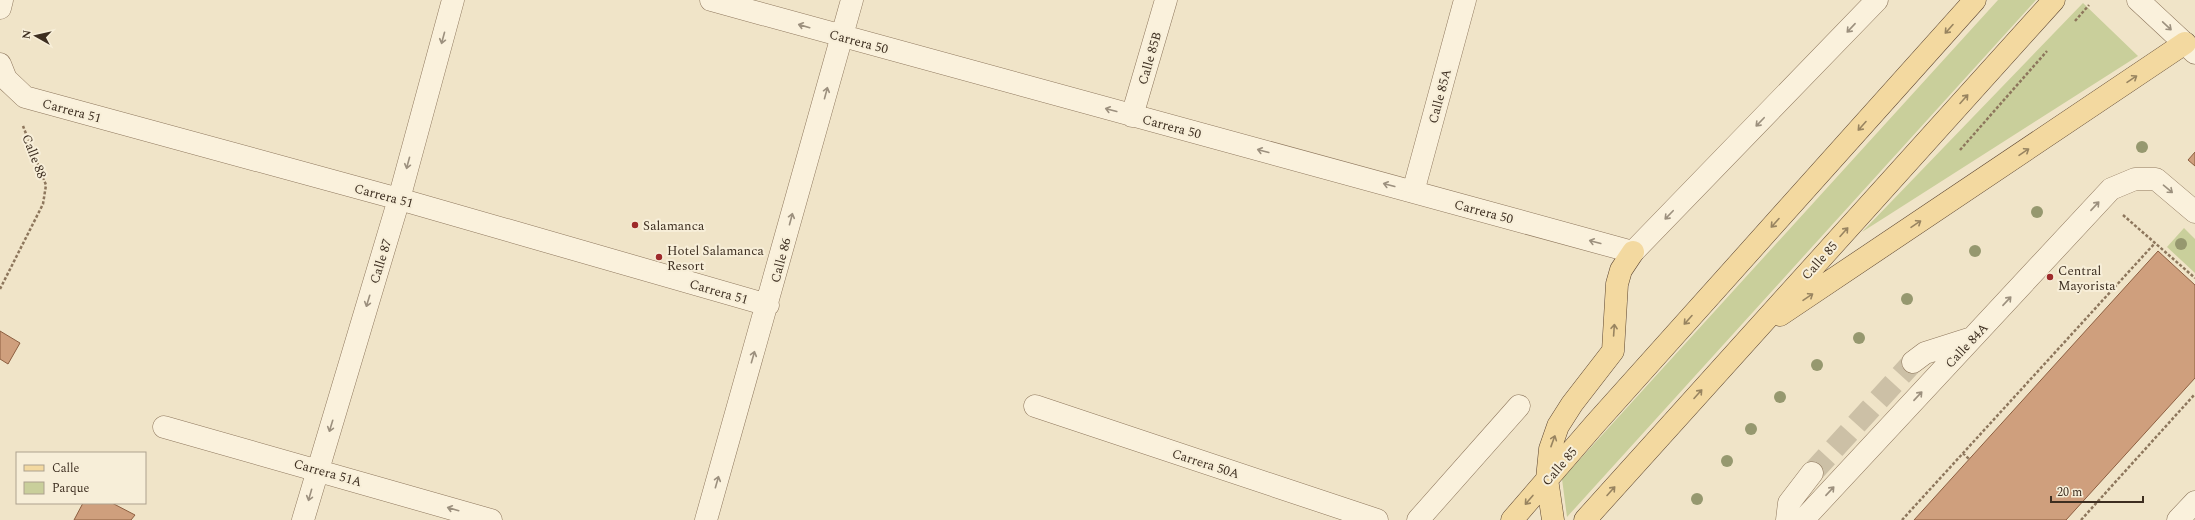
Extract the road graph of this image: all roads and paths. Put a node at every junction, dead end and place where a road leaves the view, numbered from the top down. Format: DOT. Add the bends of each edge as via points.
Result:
graph roads {
  1 [pos="2,0"];
  2 [pos="453,0"];
  3 [pos="711,0"];
  4 [pos="852,0"];
  5 [pos="1166,0"];
  6 [pos="1465,0"];
  7 [pos="1877,0"];
  8 [pos="1975,0"];
  9 [pos="2054,0"];
  10 [pos="2138,0"];
  11 [pos="2089,5"];
  12 [pos="0,8"];
  13 [pos="2074,22"];
  14 [pos="841,37"];
  15 [pos="2053,45"];
  16 [pos="2190,48"];
  17 [pos="3,72"];
  18 [pos="1132,116"];
  19 [pos="22,122"];
  20 [pos="1960,150"];
  21 [pos="1413,192"];
  22 [pos="2104,198"];
  23 [pos="399,199"];
  24 [pos="2195,212"];
  25 [pos="2155,243"];
  26 [pos="1633,252"];
  27 [pos="2195,278"];
  28 [pos="0,289"];
  29 [pos="768,305"];
  30 [pos="1752,334"];
  31 [pos="1973,337"];
  32 [pos="1913,362"];
  33 [pos="2195,394"];
  34 [pos="1035,406"];
  35 [pos="1520,406"];
  36 [pos="164,427"];
  37 [pos="1963,453"];
  38 [pos="1969,459"];
  39 [pos="317,469"];
  40 [pos="1812,473"];
  41 [pos="1547,480"];
  42 [pos="2195,502"];
  43 [pos="302,520"];
  44 [pos="491,520"];
  45 [pos="706,520"];
  46 [pos="1377,520"];
  47 [pos="1418,520"];
  48 [pos="1512,520"];
  49 [pos="1553,520"];
  50 [pos="1584,520"];
  51 [pos="1787,520"];
  52 [pos="1803,520"];
  53 [pos="1902,520"];
  54 [pos="2081,520"];
  55 [pos="2178,520"];
  1 -- 12 [label="street"];
  2 -- 23 [label="street, Calle 87, one-way"];
  14 -- 3 [label="street, Carrera 50, one-way"];
  4 -- 14 [label="street, Calle 86"];
  5 -- 18 [label="street, Calle 85B"];
  6 -- 21 [label="street, Calle 85A"];
  7 -- 26 [label="street, one-way"];
  8 -- 41 [label="main road, Calle 85, one-way"];
  30 -- 9 [label="main road, Calle 85, one-way"];
  10 -- 16 [label="street, one-way"];
  11 -- 13 [label="path"];
  18 -- 14 [label="street, Carrera 50, one-way"];
  29 -- 14 [label="street, Calle 86, one-way"];
  15 -- 20 [label="path"];
  30 -- 16 [label="main road, one-way"];
  17 -- 23 [label="street, Carrera 51" via="25,97"];
  21 -- 18 [label="street, Carrera 50, one-way"];
  19 -- 28 [label="path, Calle 88" via="46,185 43,204"];
  26 -- 21 [label="street, Carrera 50, one-way"];
  22 -- 24 [label="street, Calle 84A, one-way" via="2111,189 2135,179 2156,179"];
  22 -- 25 [label="path"];
  31 -- 22 [label="street, Calle 84A, one-way"];
  23 -- 29 [label="street, Carrera 51"];
  23 -- 39 [label="street, Calle 87, one-way"];
  25 -- 27 [label="path"];
  25 -- 37 [label="path"];
  41 -- 26 [label="main road, one-way" via="1550,449 1558,426 1612,351 1617,284 1621,270"];
  45 -- 29 [label="street, Calle 86, one-way"];
  50 -- 30 [label="main road, Calle 85, one-way"];
  31 -- 32 [label="street" via="1925,353"];
  52 -- 31 [label="street, Calle 84A, one-way"];
  33 -- 54 [label="path"];
  34 -- 46 [label="street, Carrera 50A"];
  35 -- 47 [label="street"];
  36 -- 39 [label="street, Carrera 51A"];
  37 -- 38 [label="path"];
  37 -- 53 [label="path"];
  39 -- 43 [label="street, Calle 87, one-way"];
  44 -- 39 [label="street, Carrera 51A, one-way"];
  40 -- 51 [label="street" via="1789,503"];
  41 -- 48 [label="main road, Calle 85, one-way"];
  41 -- 49 [label="main road"];
  42 -- 55 [label="street"];
}
